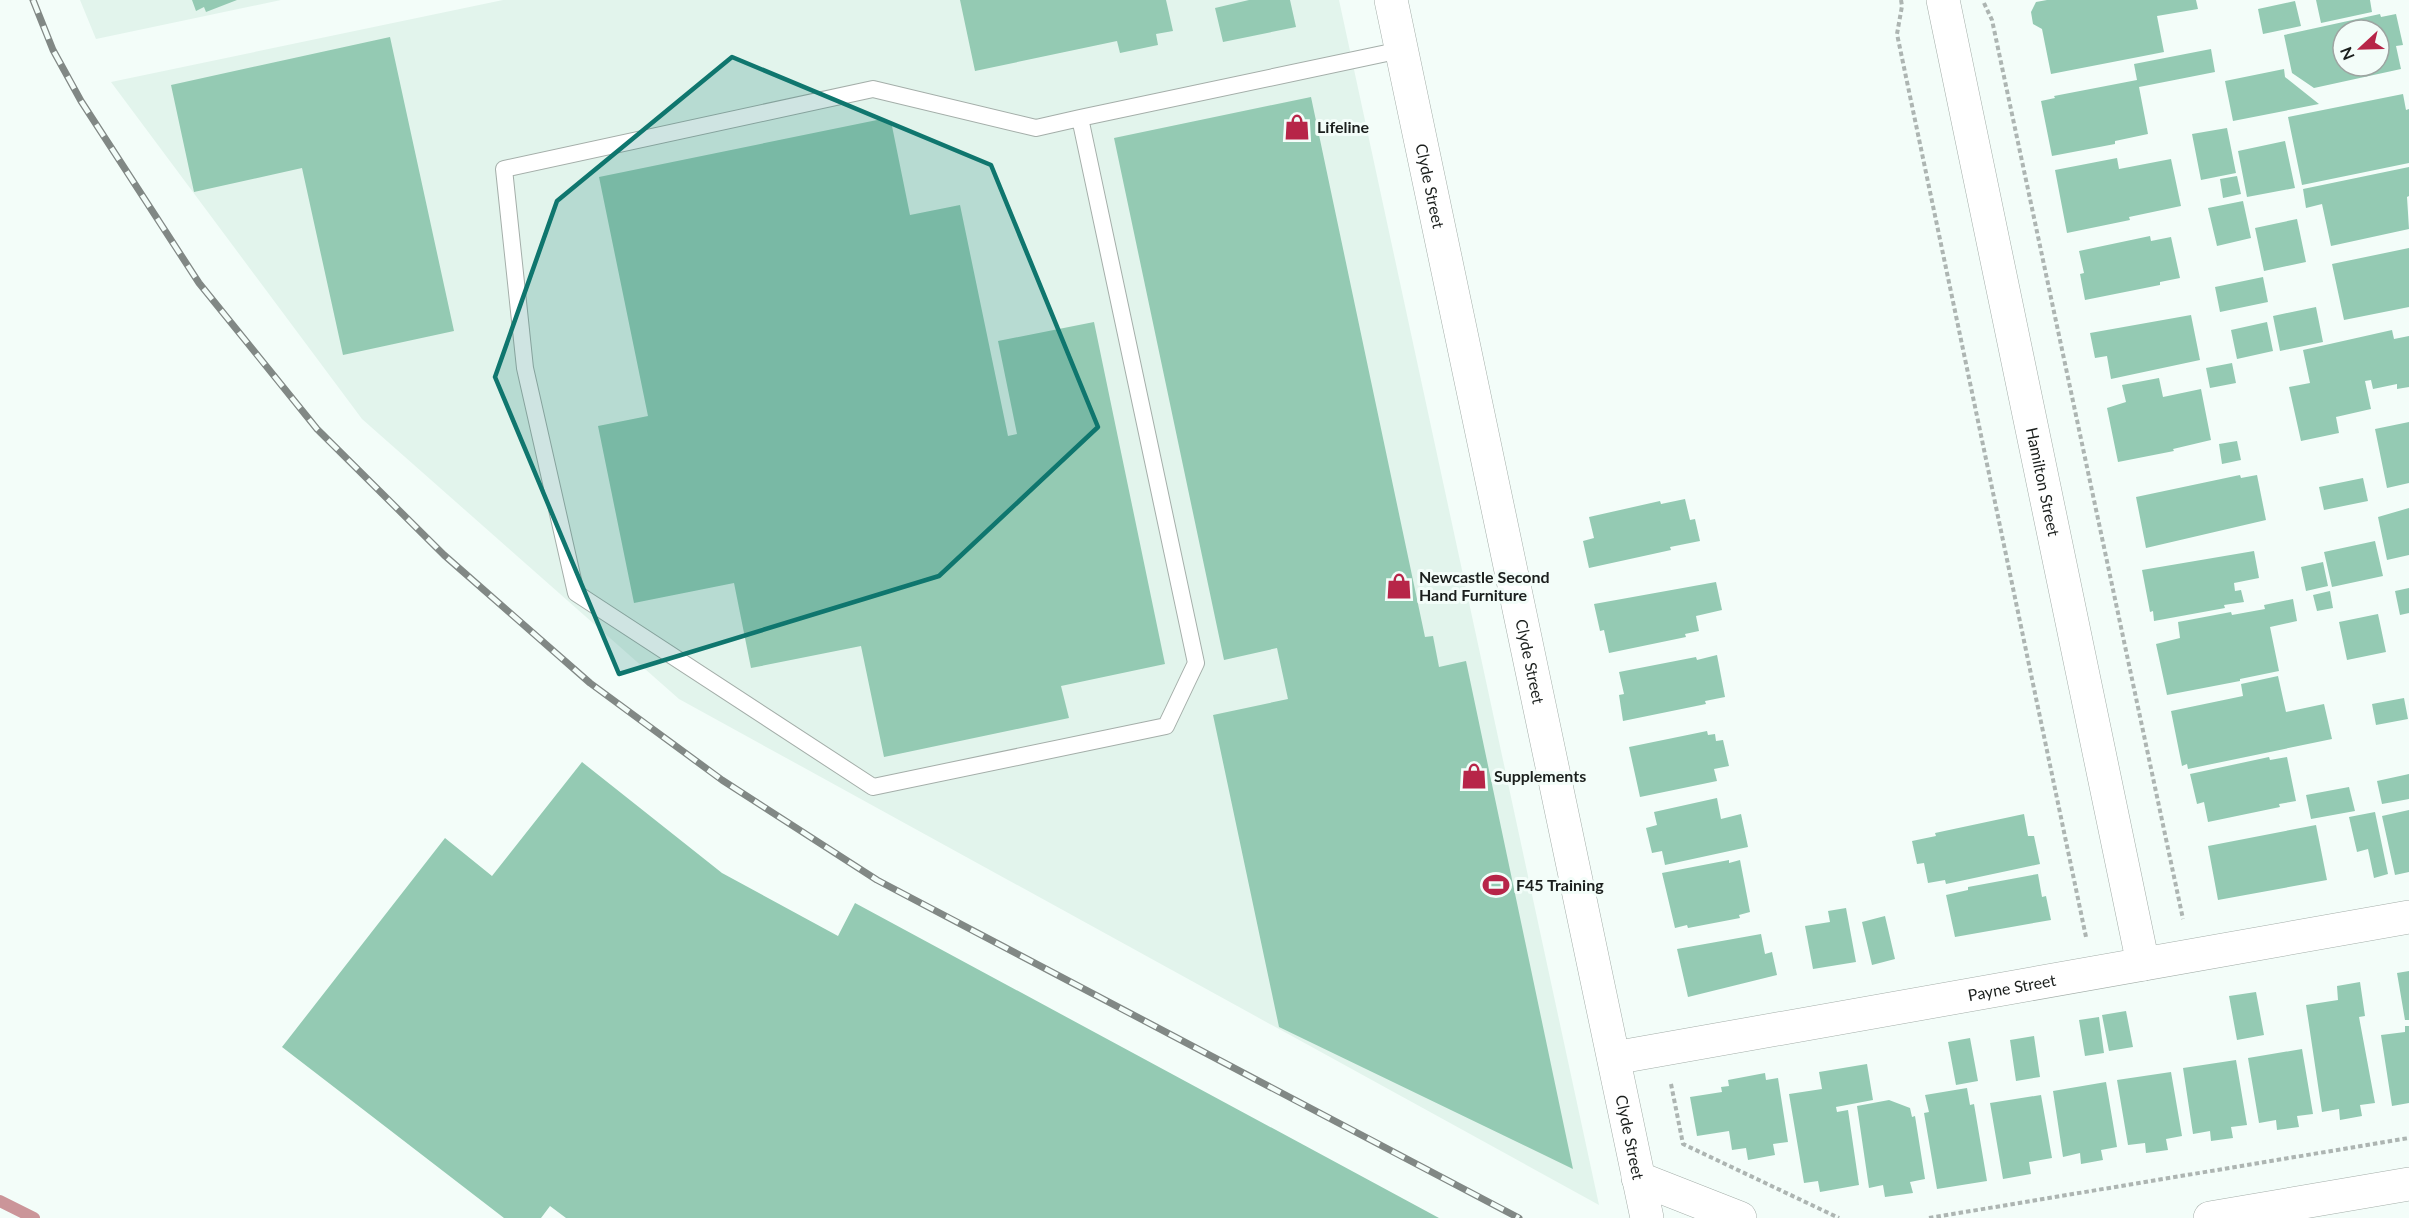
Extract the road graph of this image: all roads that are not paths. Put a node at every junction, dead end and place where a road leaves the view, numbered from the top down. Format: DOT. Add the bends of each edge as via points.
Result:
graph roads {
  1 [pos="1391,0"];
  2 [pos="1943,0"];
  3 [pos="1401,50"];
  4 [pos="1080,118"];
  5 [pos="2409,917"];
  6 [pos="2143,964"];
  7 [pos="1614,1058"];
  8 [pos="1638,1178"];
  9 [pos="2409,1184"];
  10 [pos="1647,1218"];
  11 [pos="1740,1218"];
  12 [pos="2210,1218"];
  1 -- 3 [label="street, Clyde Street"];
  2 -- 6 [label="street, Hamilton Street"];
  3 -- 4 [label="lane"];
  3 -- 7 [label="street, Clyde Street"];
  4 -- 4 [label="lane" via="1196,663 1166,726 873,787 576,593 525,368 504,170 873,90 1036,128"];
  5 -- 6 [label="street, Payne Street"];
  6 -- 7 [label="street, Payne Street"];
  7 -- 8 [label="street, Clyde Street"];
  8 -- 10 [label="street, Clyde Street"];
  8 -- 11 [label="street"];
  9 -- 12 [label="street"];
}
